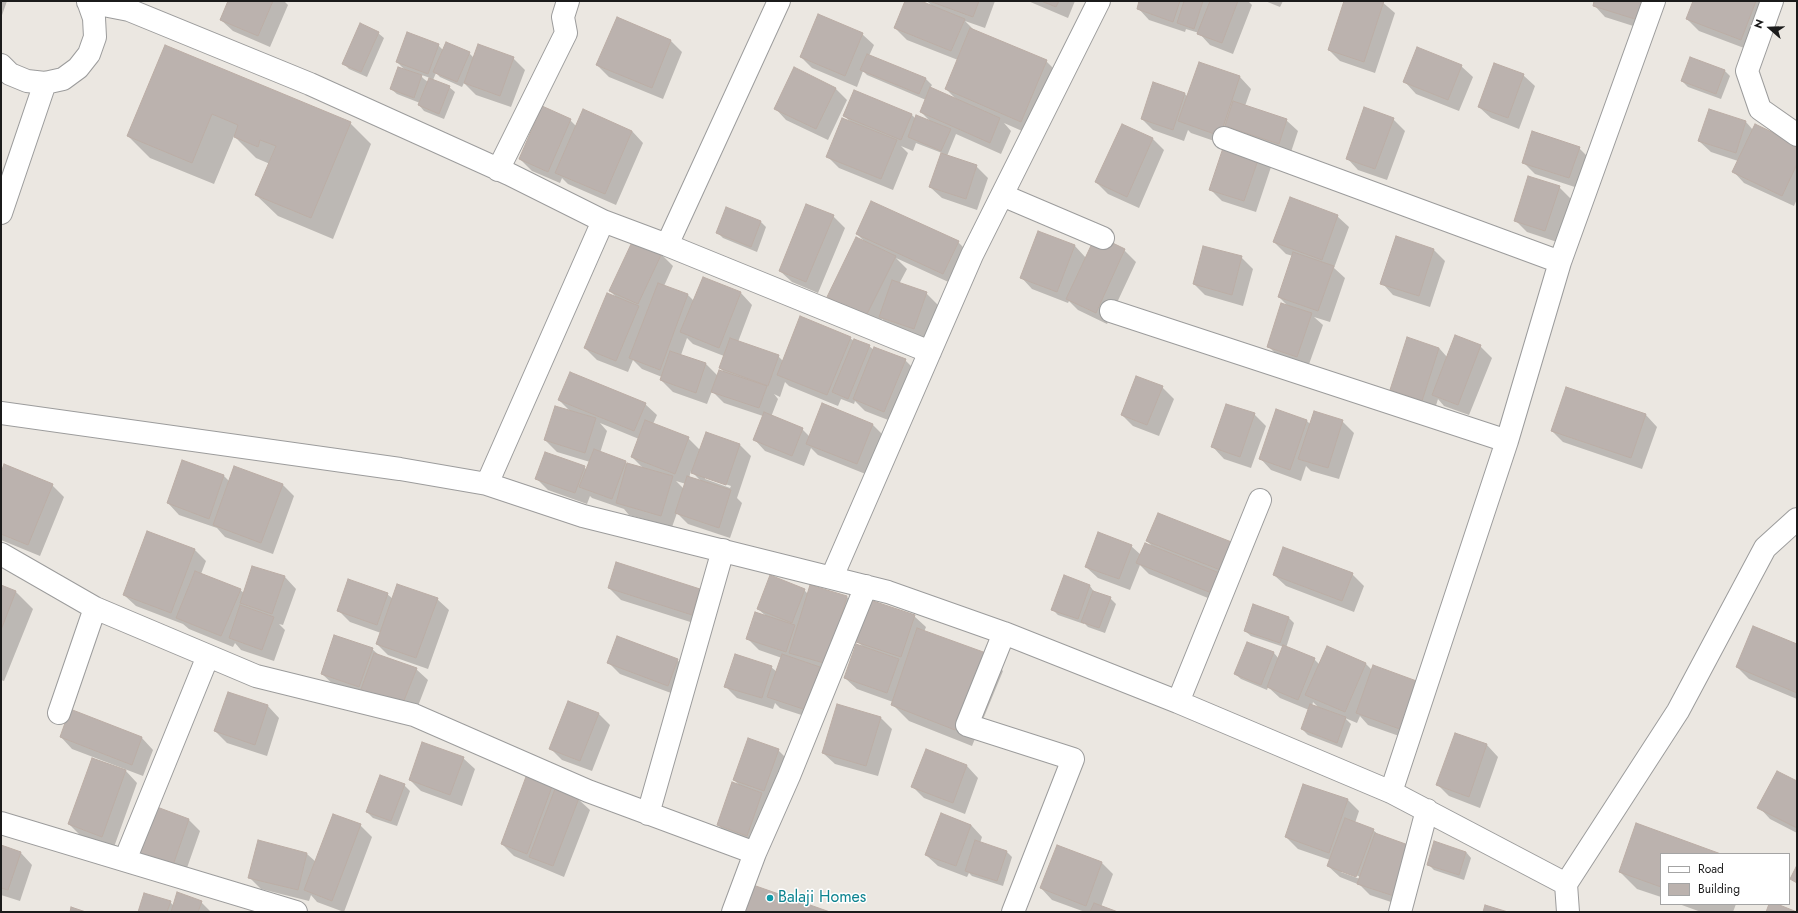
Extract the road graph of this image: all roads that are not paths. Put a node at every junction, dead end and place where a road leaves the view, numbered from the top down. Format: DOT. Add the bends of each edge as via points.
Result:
graph roads {
  1 [pos="568,1"];
  2 [pos="779,1"];
  3 [pos="1098,1"];
  4 [pos="1654,1"];
  5 [pos="1772,1"];
  6 [pos="88,2"];
  7 [pos="1,64"];
  8 [pos="45,83"];
  9 [pos="1797,135"];
  10 [pos="1224,138"];
  11 [pos="498,170"];
  12 [pos="1002,196"];
  13 [pos="1,213"];
  14 [pos="603,221"];
  15 [pos="1103,238"];
  16 [pos="667,245"];
  17 [pos="1560,262"];
  18 [pos="1112,311"];
  19 [pos="930,352"];
  20 [pos="1,413"];
  21 [pos="1507,441"];
  22 [pos="487,484"];
  23 [pos="1260,500"];
  24 [pos="1797,519"];
  25 [pos="723,550"];
  26 [pos="1,554"];
  27 [pos="832,577"];
  28 [pos="866,586"];
  29 [pos="95,608"];
  30 [pos="1004,632"];
  31 [pos="208,656"];
  32 [pos="1178,702"];
  33 [pos="59,712"];
  34 [pos="1391,792"];
  35 [pos="1427,810"];
  36 [pos="648,814"];
  37 [pos="1,823"];
  38 [pos="754,853"];
  39 [pos="125,860"];
  40 [pos="1566,884"];
  41 [pos="296,912"];
  42 [pos="733,912"];
  43 [pos="1013,912"];
  44 [pos="1400,912"];
  45 [pos="1568,912"];
  1 -- 11 [label="street" via="563,16 566,33"];
  2 -- 16 [label="street"];
  3 -- 12 [label="street"];
  4 -- 17 [label="street"];
  5 -- 9 [label="street" via="1747,71 1760,109"];
  6 -- 8 [label="street" via="94,18 95,37 89,54 78,68 63,79"];
  6 -- 11 [label="street" via="129,10 288,75"];
  7 -- 8 [label="street" via="10,74 27,82"];
  8 -- 13 [label="street"];
  10 -- 17 [label="street"];
  11 -- 14 [label="street"];
  12 -- 15 [label="street"];
  12 -- 19 [label="street" via="972,255"];
  14 -- 16 [label="street"];
  14 -- 22 [label="street"];
  16 -- 19 [label="street"];
  17 -- 21 [label="street"];
  18 -- 21 [label="street"];
  19 -- 27 [label="street"];
  20 -- 22 [label="street" via="400,469"];
  21 -- 34 [label="street"];
  22 -- 25 [label="street" via="583,516"];
  23 -- 32 [label="street"];
  24 -- 40 [label="street" via="1766,548 1678,711"];
  25 -- 27 [label="street"];
  25 -- 36 [label="street"];
  26 -- 29 [label="street"];
  27 -- 28 [label="street"];
  28 -- 30 [label="street"];
  28 -- 38 [label="street" via="789,776"];
  29 -- 31 [label="street"];
  29 -- 33 [label="street"];
  30 -- 32 [label="street"];
  30 -- 43 [label="street" via="967,725 1073,759"];
  31 -- 36 [label="street" via="256,676 414,715 588,791"];
  31 -- 39 [label="street"];
  32 -- 34 [label="street"];
  34 -- 35 [label="street"];
  35 -- 40 [label="street"];
  35 -- 44 [label="street"];
  36 -- 38 [label="street"];
  37 -- 39 [label="street"];
  38 -- 42 [label="street"];
  39 -- 41 [label="street"];
  40 -- 45 [label="street"];
}
